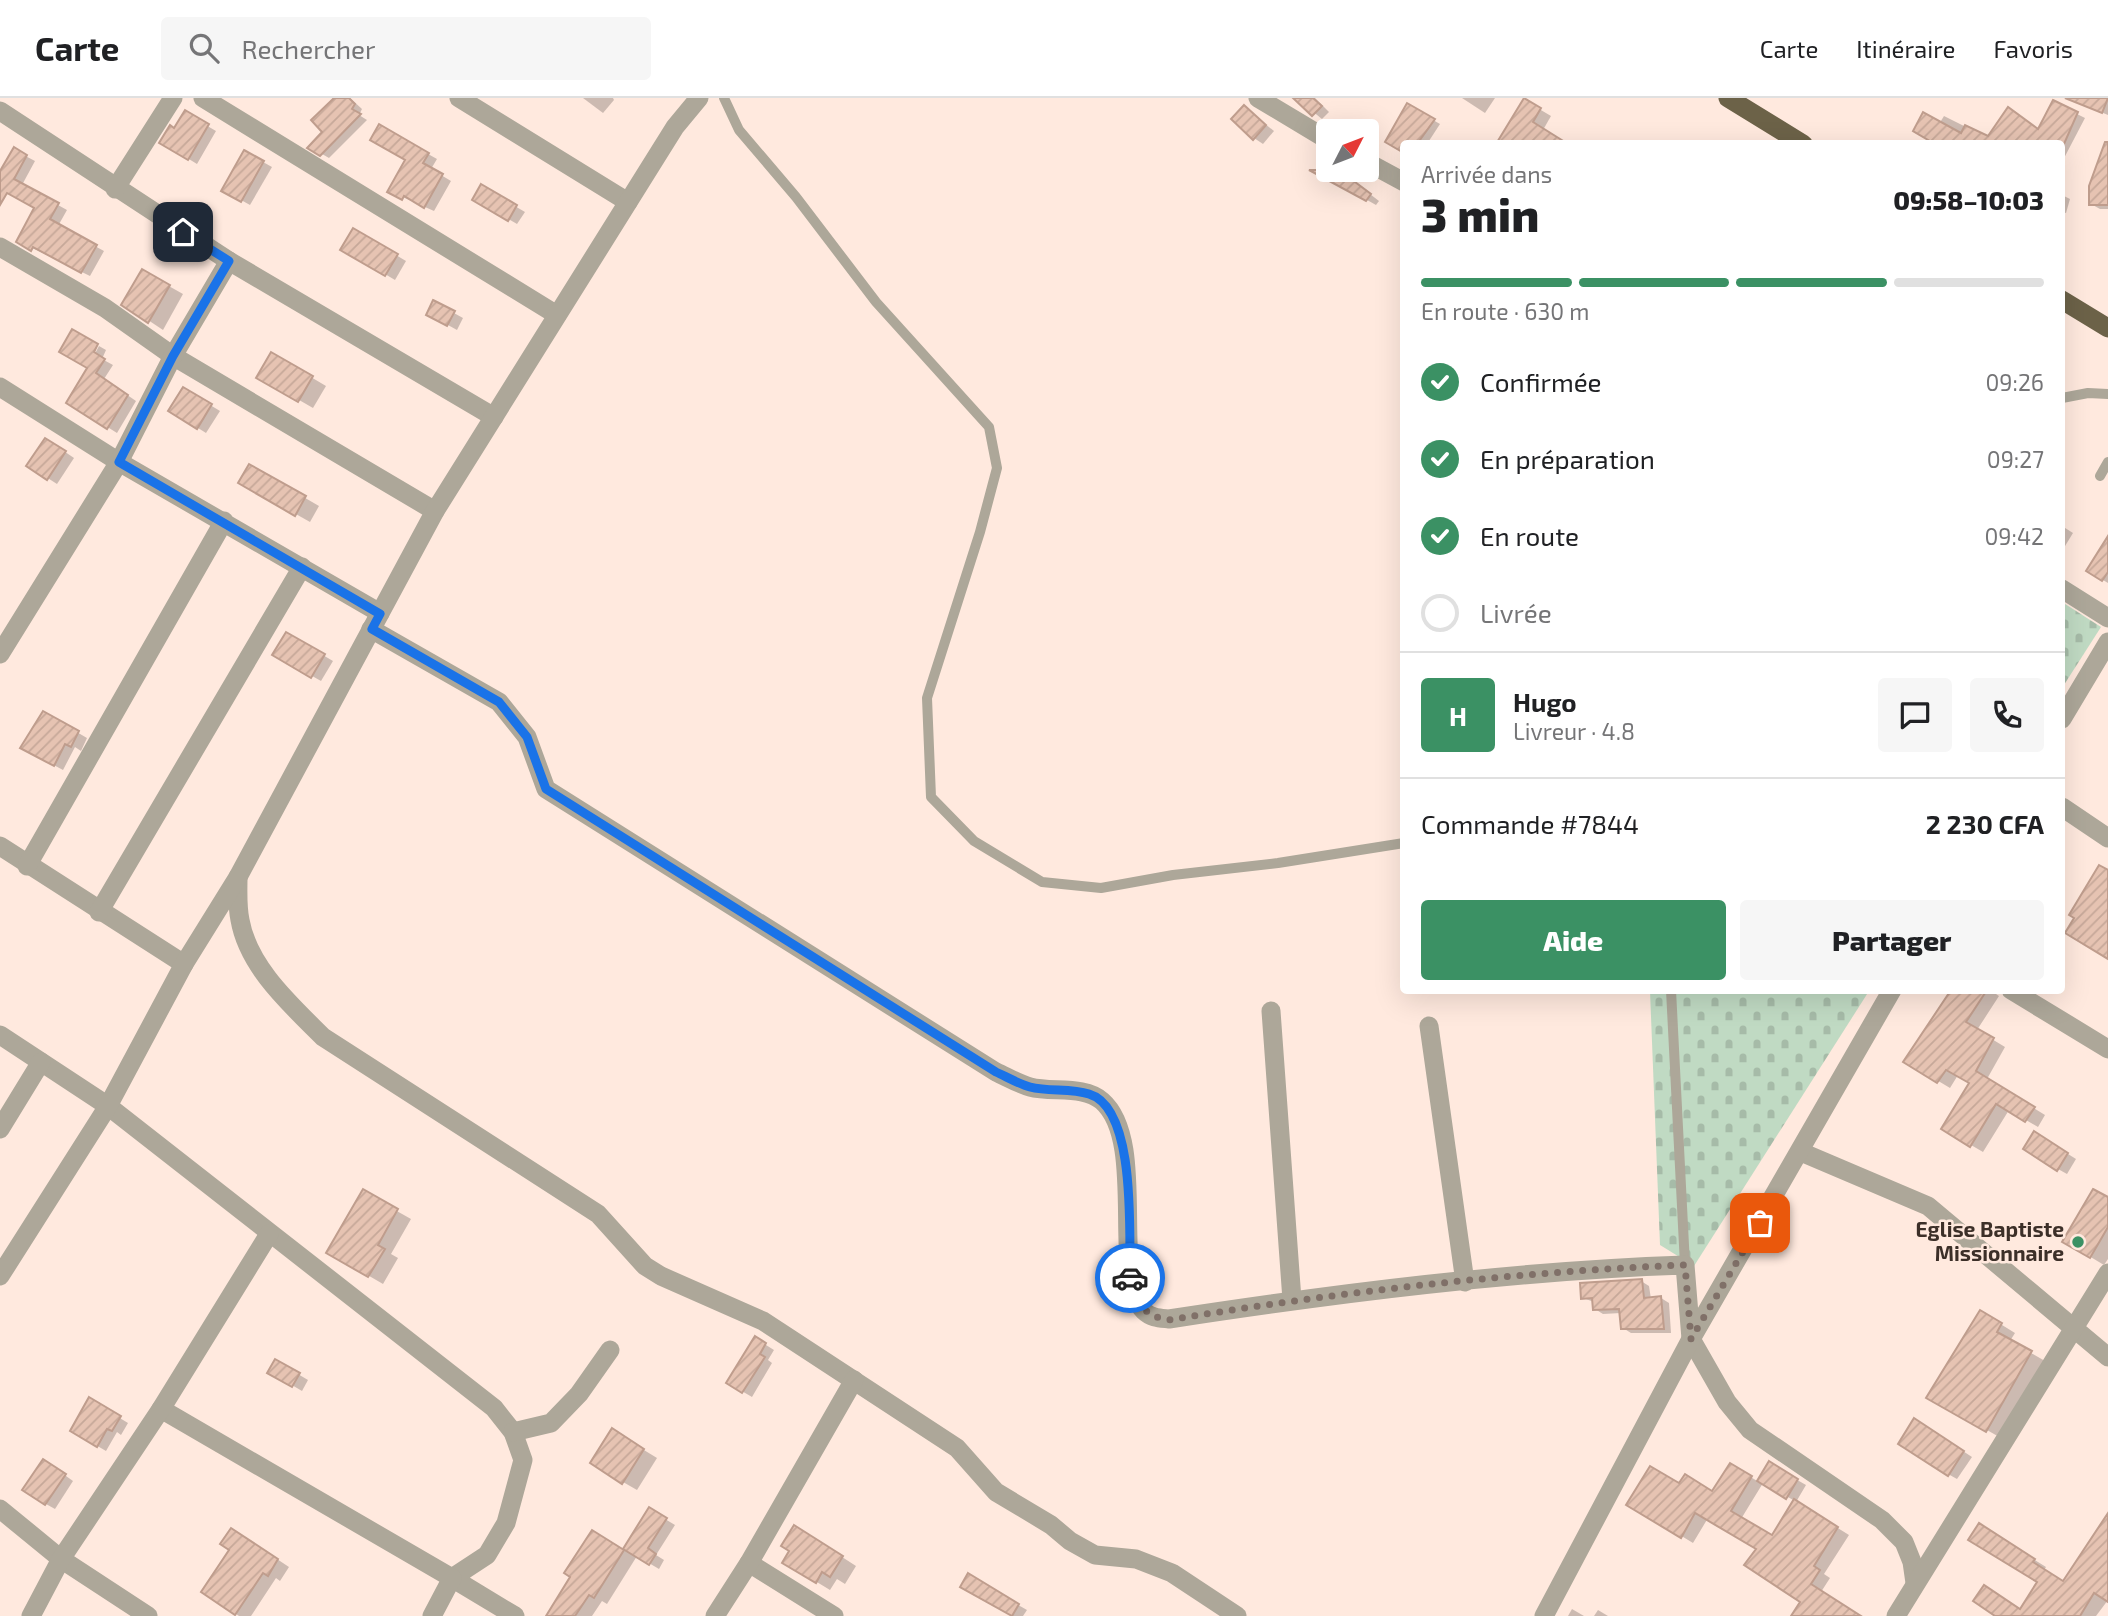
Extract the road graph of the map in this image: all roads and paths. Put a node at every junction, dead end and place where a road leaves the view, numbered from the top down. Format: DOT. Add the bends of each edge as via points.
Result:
graph roads {
  1 [pos="173,98"];
  2 [pos="203,98"];
  3 [pos="458,98"];
  4 [pos="699,98"];
  5 [pos="724,98"];
  6 [pos="1258,98"];
  7 [pos="1728,98"];
  8 [pos="0,111"];
  9 [pos="1316,133"];
  10 [pos="1796,140"];
  11 [pos="1379,168"];
  12 [pos="1400,180"];
  13 [pos="114,188"];
  14 [pos="628,202"];
  15 [pos="0,247"];
  16 [pos="229,261"];
  17 [pos="2065,302"];
  18 [pos="557,315"];
  19 [pos="2108,328"];
  20 [pos="173,356"];
  21 [pos="0,387"];
  22 [pos="2108,394"];
  23 [pos="2065,397"];
  24 [pos="494,417"];
  25 [pos="2108,461"];
  26 [pos="119,462"];
  27 [pos="2100,476"];
  28 [pos="435,512"];
  29 [pos="224,521"];
  30 [pos="302,567"];
  31 [pos="2065,591"];
  32 [pos="2108,618"];
  33 [pos="376,621"];
  34 [pos="2108,642"];
  35 [pos="0,654"];
  36 [pos="2065,714"];
  37 [pos="2065,809"];
  38 [pos="2108,838"];
  39 [pos="1400,844"];
  40 [pos="0,846"];
  41 [pos="27,866"];
  42 [pos="238,877"];
  43 [pos="99,912"];
  44 [pos="184,964"];
  45 [pos="1671,994"];
  46 [pos="1890,994"];
  47 [pos="2018,994"];
  48 [pos="1271,1011"];
  49 [pos="1429,1026"];
  50 [pos="0,1035"];
  51 [pos="2108,1049"];
  52 [pos="41,1062"];
  53 [pos="108,1106"];
  54 [pos="0,1129"];
  55 [pos="1801,1153"];
  56 [pos="270,1234"];
  57 [pos="1685,1265"];
  58 [pos="2108,1273"];
  59 [pos="0,1276"];
  60 [pos="1465,1282"];
  61 [pos="1292,1300"];
  62 [pos="2073,1330"];
  63 [pos="1691,1339"];
  64 [pos="610,1350"];
  65 [pos="2108,1357"];
  66 [pos="854,1380"];
  67 [pos="161,1409"];
  68 [pos="513,1432"];
  69 [pos="0,1509"];
  70 [pos="61,1559"];
  71 [pos="749,1563"];
  72 [pos="452,1578"];
  73 [pos="1915,1583"];
  74 [pos="31,1616"];
  75 [pos="148,1616"];
  76 [pos="432,1616"];
  77 [pos="515,1616"];
  78 [pos="715,1616"];
  79 [pos="834,1616"];
  80 [pos="1237,1616"];
  81 [pos="1544,1616"];
  82 [pos="1896,1616"];
  1 -- 13 [label="street"];
  2 -- 18 [label="street"];
  3 -- 14 [label="street"];
  4 -- 14 [label="street" via="674,127"];
  5 -- 39 [label="lane" via="739,130 876,302 989,428 998,468 927,698 931,797 974,841 1042,883 1101,888"];
  6 -- 9 [label="street"];
  7 -- 10 [label="highway"];
  8 -- 13 [label="street"];
  11 -- 12 [label="street"];
  13 -- 16 [label="street"];
  14 -- 18 [label="street"];
  15 -- 20 [label="street" via="105,308"];
  16 -- 20 [label="street"];
  16 -- 24 [label="street"];
  17 -- 19 [label="highway"];
  18 -- 24 [label="street"];
  20 -- 26 [label="street"];
  20 -- 28 [label="street"];
  21 -- 26 [label="street"];
  22 -- 23 [label="lane"];
  24 -- 28 [label="street"];
  25 -- 27 [label="lane"];
  26 -- 29 [label="street"];
  26 -- 35 [label="street"];
  28 -- 33 [label="street"];
  29 -- 30 [label="street"];
  29 -- 41 [label="street"];
  30 -- 33 [label="street"];
  30 -- 43 [label="street"];
  31 -- 32 [label="street"];
  33 -- 42 [label="street"];
  33 -- 61 [label="street" via="499,702 527,737 546,789 996,1072 1029,1087 1082,1092 1101,1099 1121,1140 1129,1199 1130,1277 1144,1311 1169,1320"];
  34 -- 36 [label="street"];
  37 -- 38 [label="street"];
  40 -- 41 [label="street"];
  41 -- 43 [label="street"];
  42 -- 44 [label="street"];
  42 -- 66 [label="street" via="240,922 256,961 287,1002 323,1037 598,1214 623,1245 661,1276 763,1321"];
  43 -- 44 [label="street"];
  44 -- 53 [label="street"];
  45 -- 57 [label="lane"];
  46 -- 55 [label="street"];
  47 -- 51 [label="street"];
  48 -- 61 [label="street"];
  49 -- 60 [label="street"];
  50 -- 52 [label="street"];
  52 -- 53 [label="street"];
  52 -- 54 [label="street"];
  53 -- 56 [label="street"];
  53 -- 59 [label="street"];
  55 -- 62 [label="street" via="1928,1206"];
  55 -- 63 [label="street"];
  56 -- 67 [label="street"];
  56 -- 68 [label="street" via="494,1408"];
  57 -- 60 [label="street" via="1577,1269"];
  57 -- 63 [label="street"];
  58 -- 62 [label="street"];
  60 -- 61 [label="street"];
  62 -- 65 [label="street"];
  62 -- 73 [label="street"];
  63 -- 73 [label="street" via="1727,1402 1751,1430 1850,1496 1903,1542"];
  63 -- 81 [label="street"];
  64 -- 68 [label="street" via="579,1394 551,1423"];
  66 -- 71 [label="street"];
  66 -- 80 [label="street" via="957,1448 996,1492 1070,1541 1095,1555 1136,1559 1172,1573"];
  67 -- 70 [label="street"];
  67 -- 72 [label="street"];
  68 -- 72 [label="street" via="523,1460 506,1523 487,1555"];
  69 -- 70 [label="street"];
  70 -- 74 [label="street"];
  70 -- 75 [label="street"];
  71 -- 78 [label="street"];
  71 -- 79 [label="street"];
  72 -- 76 [label="street"];
  72 -- 77 [label="street"];
  73 -- 82 [label="street"];
}
